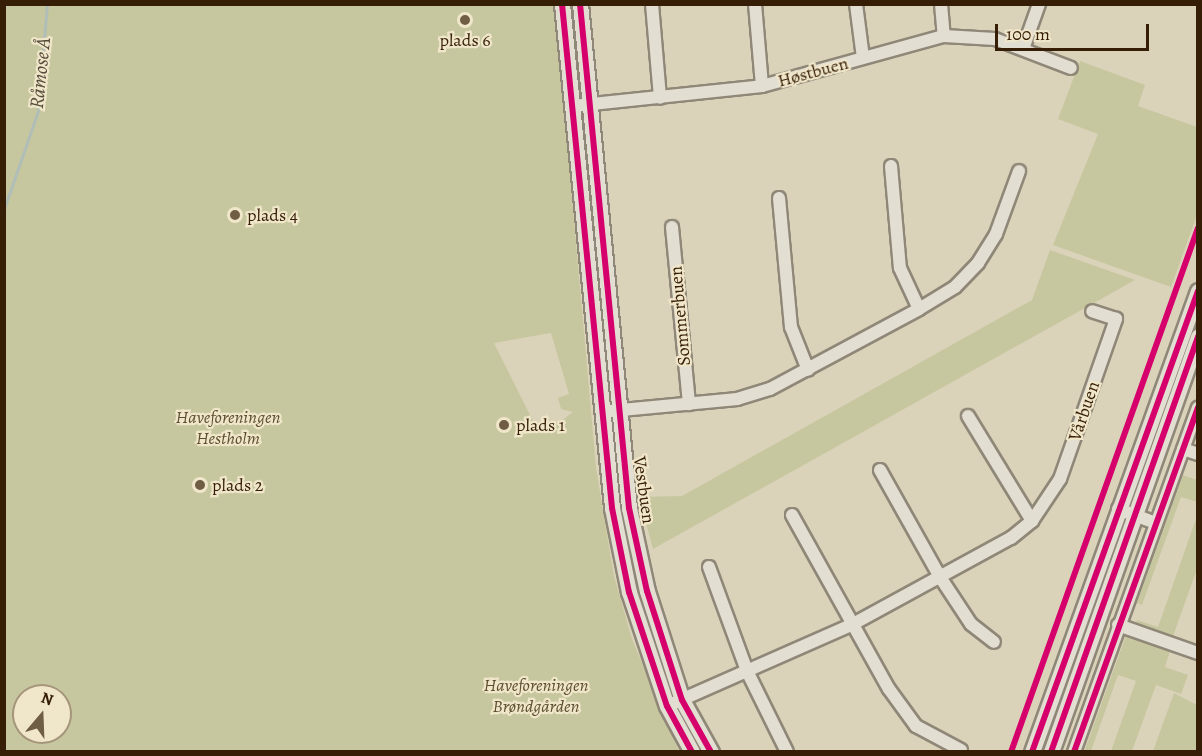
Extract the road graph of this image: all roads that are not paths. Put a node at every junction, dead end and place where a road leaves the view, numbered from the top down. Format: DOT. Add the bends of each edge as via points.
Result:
graph roads {
  1 [pos="562,4"];
  2 [pos="580,4"];
  3 [pos="652,4"];
  4 [pos="755,4"];
  5 [pos="856,4"];
  6 [pos="941,4"];
  7 [pos="1039,4"];
  8 [pos="944,36"];
  9 [pos="1023,49"];
  10 [pos="863,58"];
  11 [pos="1071,68"];
  12 [pos="762,86"];
  13 [pos="660,98"];
  14 [pos="588,104"];
  15 [pos="573,106"];
  16 [pos="891,166"];
  17 [pos="1018,171"];
  18 [pos="779,198"];
  19 [pos="672,227"];
  20 [pos="1197,291"];
  21 [pos="919,309"];
  22 [pos="1092,311"];
  23 [pos="1197,336"];
  24 [pos="808,370"];
  25 [pos="689,404"];
  26 [pos="1197,408"];
  27 [pos="611,411"];
  28 [pos="968,416"];
  29 [pos="1183,449"];
  30 [pos="1197,454"];
  31 [pos="880,470"];
  32 [pos="1118,509"];
  33 [pos="792,514"];
  34 [pos="1135,515"];
  35 [pos="1032,521"];
  36 [pos="1156,523"];
  37 [pos="709,567"];
  38 [pos="940,577"];
  39 [pos="853,624"];
  40 [pos="1119,625"];
  41 [pos="994,642"];
  42 [pos="1197,653"];
  43 [pos="747,671"];
  44 [pos="682,700"];
  45 [pos="668,706"];
  46 [pos="961,750"];
  47 [pos="692,752"];
  48 [pos="711,752"];
  49 [pos="787,752"];
  50 [pos="1032,752"];
  51 [pos="1051,752"];
  52 [pos="1074,752"];
  1 -- 15 [label="street, Vestbuen"];
  2 -- 14 [label="street, Vestbuen"];
  3 -- 13 [label="street"];
  4 -- 12 [label="street, Høstbuen"];
  5 -- 10 [label="street, Høstbuen"];
  6 -- 8 [label="street"];
  7 -- 9 [label="street"];
  8 -- 9 [label="street, Høstbuen" via="981,36"];
  8 -- 10 [label="street, Høstbuen"];
  9 -- 11 [label="street, Høstbuen"];
  10 -- 12 [label="street, Høstbuen"];
  12 -- 13 [label="street, Høstbuen"];
  13 -- 14 [label="street, Høstbuen"];
  14 -- 15 [label="street, Høstbuen"];
  14 -- 27 [label="street, Vestbuen"];
  15 -- 27 [label="street, Vestbuen"];
  16 -- 21 [label="street" via="900,268"];
  17 -- 21 [label="street" via="996,234 978,263 955,286"];
  18 -- 24 [label="street" via="791,327"];
  19 -- 25 [label="street, Sommerbuen"];
  20 -- 32 [label="street"];
  21 -- 24 [label="street"];
  22 -- 35 [label="street, Vårbuen" via="1116,319 1060,479"];
  23 -- 34 [label="street"];
  24 -- 25 [label="street" via="737,399"];
  25 -- 27 [label="street"];
  26 -- 29 [label="street"];
  27 -- 44 [label="street, Vestbuen" via="640,560"];
  27 -- 45 [label="street, Vestbuen" via="612,508 629,592"];
  28 -- 35 [label="street"];
  29 -- 30 [label="street"];
  29 -- 36 [label="street"];
  31 -- 38 [label="street"];
  32 -- 34 [label="street"];
  32 -- 50 [label="street"];
  33 -- 39 [label="street"];
  34 -- 36 [label="street"];
  34 -- 51 [label="street"];
  35 -- 38 [label="street, Vårbuen"];
  36 -- 40 [label="street"];
  37 -- 43 [label="street"];
  38 -- 39 [label="street, Vårbuen"];
  38 -- 41 [label="street" via="971,624"];
  39 -- 43 [label="street, Vårbuen"];
  39 -- 46 [label="street" via="916,726"];
  40 -- 42 [label="street"];
  40 -- 52 [label="street"];
  43 -- 44 [label="street, Vårbuen"];
  43 -- 49 [label="street"];
  44 -- 45 [label="street, Vårbuen"];
  44 -- 48 [label="street, Vestbuen"];
  45 -- 47 [label="street, Vestbuen"];
}
